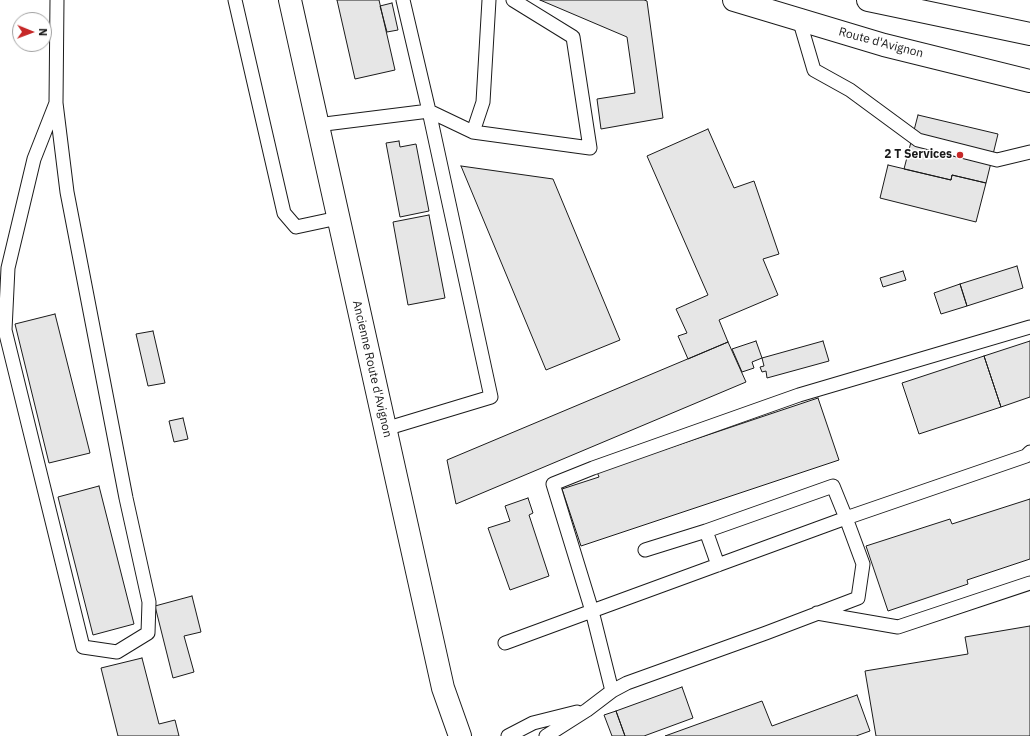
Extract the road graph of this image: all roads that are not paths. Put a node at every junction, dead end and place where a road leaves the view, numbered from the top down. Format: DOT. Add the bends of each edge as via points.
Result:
graph roads {
  1 [pos="57,0"];
  2 [pos="235,0"];
  3 [pos="290,0"];
  4 [pos="403,0"];
  5 [pos="489,0"];
  6 [pos="513,0"];
  7 [pos="734,0"];
  8 [pos="868,0"];
  9 [pos="799,19"];
  10 [pos="1030,34"];
  11 [pos="1030,81"];
  12 [pos="56,103"];
  13 [pos="429,111"];
  14 [pos="317,125"];
  15 [pos="473,132"];
  16 [pos="1030,152"];
  17 [pos="338,218"];
  18 [pos="1030,327"];
  19 [pos="385,429"];
  20 [pos="1029,455"];
  21 [pos="846,518"];
  22 [pos="706,531"];
  23 [pos="645,550"];
  24 [pos="718,565"];
  25 [pos="1030,583"];
  26 [pos="592,611"];
  27 [pos="817,613"];
  28 [pos="505,643"];
  29 [pos="612,691"];
  30 [pos="587,710"];
  31 [pos="460,736"];
  32 [pos="508,736"];
  33 [pos="546,736"];
  1 -- 12 [label="lane"];
  2 -- 17 [label="lane" via="284,213 296,227"];
  3 -- 14 [label="street, Ancienne Route d'Avignon"];
  4 -- 13 [label="lane"];
  5 -- 15 [label="lane" via="483,102"];
  6 -- 15 [label="lane" via="573,37 590,148"];
  7 -- 9 [label="street, Route d'Avignon"];
  8 -- 10 [label="street"];
  9 -- 11 [label="street, Route d'Avignon" via="884,45"];
  9 -- 16 [label="lane" via="814,70 850,90 918,140 997,160"];
  12 -- 12 [label="lane" via="34,159 8,268 5,330 83,646 117,652 148,633 148,602 67,192"];
  13 -- 14 [label="lane"];
  13 -- 15 [label="lane"];
  13 -- 19 [label="lane" via="491,397"];
  14 -- 17 [label="street, Ancienne Route d'Avignon"];
  17 -- 19 [label="street, Ancienne Route d'Avignon"];
  18 -- 26 [label="lane" via="799,395 554,484"];
  19 -- 31 [label="street, Ancienne Route d'Avignon" via="443,688"];
  20 -- 21 [label="lane"];
  21 -- 22 [label="lane" via="833,486"];
  21 -- 24 [label="lane"];
  21 -- 27 [label="lane" via="863,564 858,598"];
  22 -- 23 [label="lane"];
  22 -- 24 [label="lane"];
  24 -- 26 [label="lane"];
  25 -- 27 [label="lane" via="898,628"];
  26 -- 28 [label="lane"];
  26 -- 29 [label="lane"];
  27 -- 29 [label="lane" via="627,683"];
  29 -- 30 [label="lane"];
  30 -- 32 [label="lane" via="533,723"];
  30 -- 33 [label="lane"];
}
